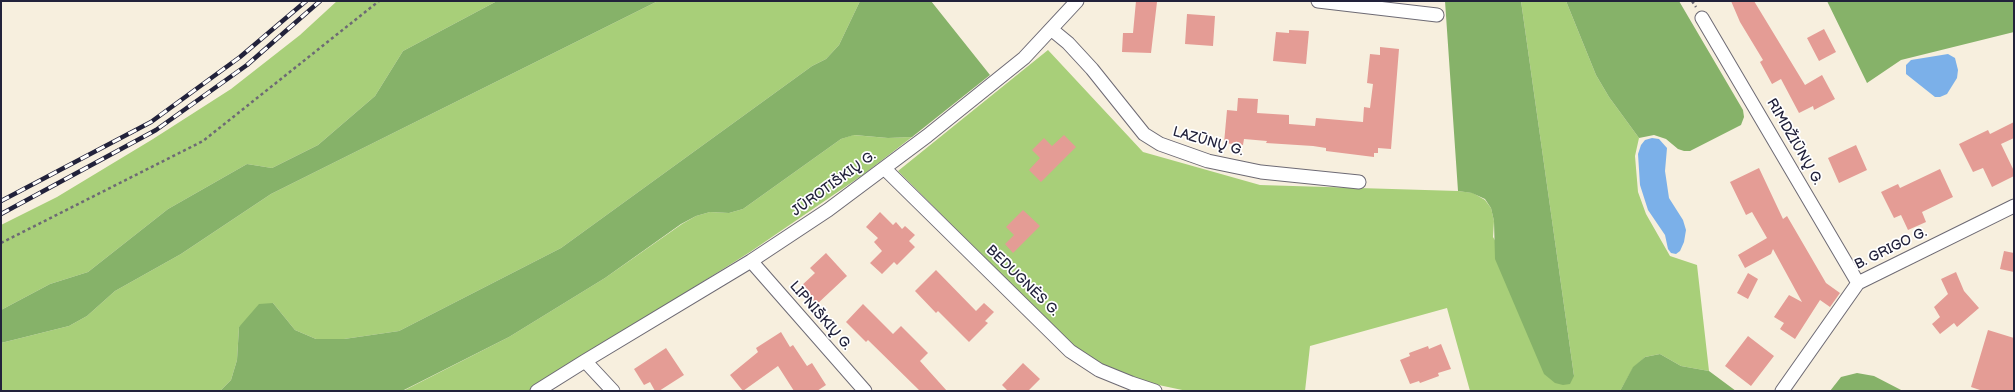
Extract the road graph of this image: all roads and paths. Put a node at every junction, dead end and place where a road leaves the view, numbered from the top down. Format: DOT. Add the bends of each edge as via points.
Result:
graph roads {
  1 [pos="379,1"];
  2 [pos="1077,1"];
  3 [pos="1318,1"];
  4 [pos="1437,15"];
  5 [pos="1702,18"];
  6 [pos="1051,29"];
  7 [pos="884,168"];
  8 [pos="1358,182"];
  9 [pos="2014,206"];
  10 [pos="1,243"];
  11 [pos="751,261"];
  12 [pos="1858,283"];
  13 [pos="585,360"];
  14 [pos="538,391"];
  15 [pos="613,391"];
  16 [pos="865,391"];
  17 [pos="1155,391"];
  18 [pos="1782,391"];
  1 -- 10 [label="path" via="203,141"];
  2 -- 6 [label="street, JŪROTIŠKIŲ G."];
  3 -- 4 [label="street"];
  5 -- 12 [label="street, RIMDŽIŪNŲ G."];
  6 -- 7 [label="street, JŪROTIŠKIŲ G." via="1024,58 994,83"];
  6 -- 8 [label="street, LAZŪNŲ G." via="1092,69 1144,134 1160,144 1208,161 1261,172"];
  7 -- 11 [label="street, JŪROTIŠKIŲ G." via="828,210"];
  7 -- 17 [label="street, BEDUGNĖS G." via="1070,351 1099,370"];
  9 -- 12 [label="street, B. GRIGO G."];
  11 -- 13 [label="street, JŪROTIŠKIŲ G."];
  11 -- 16 [label="street, LIPNIŠKIŲ G."];
  12 -- 18 [label="street, B. GRIGO G."];
  13 -- 14 [label="street, JŪROTIŠKIŲ G."];
  13 -- 15 [label="street"];
}
